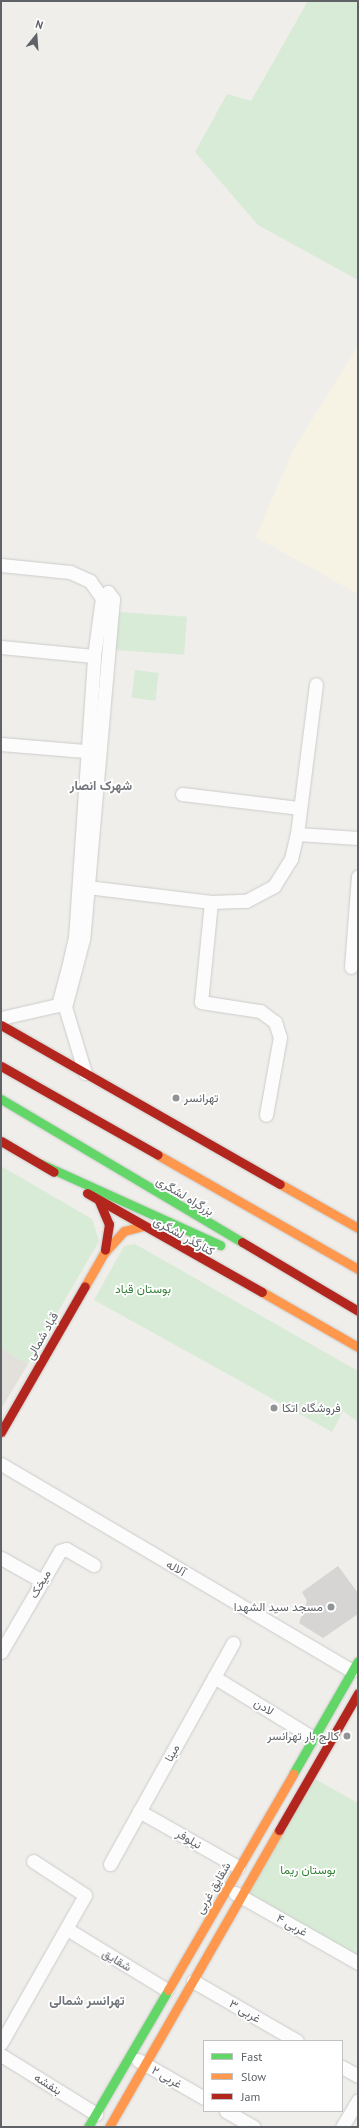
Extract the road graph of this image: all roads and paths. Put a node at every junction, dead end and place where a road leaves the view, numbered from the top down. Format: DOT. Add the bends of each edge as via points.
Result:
graph roads {
  1 [pos="1,565"];
  2 [pos="102,598"];
  3 [pos="1,647"];
  4 [pos="94,656"];
  5 [pos="316,684"];
  6 [pos="1,744"];
  7 [pos="94,752"];
  8 [pos="182,794"];
  9 [pos="300,808"];
  10 [pos="297,834"];
  11 [pos="358,838"];
  12 [pos="358,876"];
  13 [pos="83,887"];
  14 [pos="212,902"];
  15 [pos="351,967"];
  16 [pos="1,1018"];
  17 [pos="1,1025"];
  18 [pos="1,1066"];
  19 [pos="85,1073"];
  20 [pos="1,1099"];
  21 [pos="266,1115"];
  22 [pos="1,1141"];
  23 [pos="39,1163"];
  24 [pos="99,1201"];
  25 [pos="266,1216"];
  26 [pos="143,1226"];
  27 [pos="358,1228"];
  28 [pos="330,1240"];
  29 [pos="231,1250"];
  30 [pos="104,1253"];
  31 [pos="259,1264"];
  32 [pos="358,1269"];
  33 [pos="358,1311"];
  34 [pos="358,1347"];
  35 [pos="1,1432"];
  36 [pos="1,1464"];
  37 [pos="1,1558"];
  38 [pos="94,1565"];
  39 [pos="42,1581"];
  40 [pos="233,1643"];
  41 [pos="1,1652"];
  42 [pos="355,1666"];
  43 [pos="214,1677"];
  44 [pos="358,1693"];
  45 [pos="313,1738"];
  46 [pos="139,1811"];
  47 [pos="33,1861"];
  48 [pos="110,1864"];
  49 [pos="238,1868"];
  50 [pos="226,1888"];
  51 [pos="241,1897"];
  52 [pos="67,1929"];
  53 [pos="358,1962"];
  54 [pos="193,1981"];
  55 [pos="167,1990"];
  56 [pos="296,2040"];
  57 [pos="1,2043"];
  58 [pos="1,2055"];
  59 [pos="130,2055"];
  60 [pos="145,2065"];
  61 [pos="343,2068"];
  62 [pos="358,2076"];
  63 [pos="203,2097"];
  64 [pos="358,2100"];
  65 [pos="228,2112"];
  66 [pos="96,2114"];
  67 [pos="88,2127"];
  68 [pos="110,2127"];
  69 [pos="254,2127"];
  70 [pos="342,2127"];
  1 -- 2 [label="street" via="70,572 90,581"];
  2 -- 4 [label="street"];
  2 -- 7 [label="street" via="108,592 113,599"];
  3 -- 4 [label="street"];
  4 -- 7 [label="street"];
  5 -- 9 [label="street"];
  6 -- 7 [label="street"];
  7 -- 13 [label="street"];
  8 -- 9 [label="street"];
  9 -- 10 [label="street"];
  10 -- 11 [label="street"];
  10 -- 14 [label="street" via="291,859 274,886 246,901"];
  12 -- 15 [label="street"];
  13 -- 14 [label="street"];
  13 -- 16 [label="street" via="75,938 58,1005"];
  13 -- 19 [label="street" via="83,939 66,1007"];
  14 -- 21 [label="street" via="201,1002 260,1011 275,1022 280,1037"];
  17 -- 19 [label="main road"];
  18 -- 25 [label="main road, بزرگراه لشگری"];
  19 -- 27 [label="main road"];
  20 -- 33 [label="main road, بزرگراه لشگری"];
  22 -- 23 [label="main road, کنارگذر لشگری"];
  23 -- 24 [label="main road, کنارگذر لشگری"];
  23 -- 29 [label="main road"];
  24 -- 26 [label="main road, کنارگذر لشگری"];
  24 -- 30 [label="main road" via="110,1224"];
  25 -- 28 [label="main road"];
  25 -- 32 [label="main road, بزرگراه لشگری"];
  26 -- 30 [label="main road" via="124,1231"];
  26 -- 34 [label="main road, کنارگذر لشگری"];
  30 -- 35 [label="main road, قباد شمالی"];
  31 -- 33 [label="main road"];
  36 -- 42 [label="street, آلاله"];
  37 -- 39 [label="street"];
  38 -- 39 [label="street, میخک" via="63,1548"];
  39 -- 41 [label="street, میخک"];
  40 -- 43 [label="street, مینا"];
  42 -- 45 [label="main road, شقایق غربی"];
  43 -- 45 [label="street, لادن"];
  43 -- 46 [label="street, مینا"];
  44 -- 51 [label="main road"];
  45 -- 49 [label="main road, شقایق غربی"];
  46 -- 48 [label="street, مینا"];
  46 -- 49 [label="street, نیلوفر"];
  47 -- 52 [label="street" via="86,1894"];
  49 -- 50 [label="main road, شقایق غربی"];
  50 -- 51 [label="street, ۴ غربی"];
  50 -- 55 [label="main road, شقایق غربی"];
  51 -- 53 [label="street, ۴ غربی"];
  51 -- 54 [label="main road"];
  52 -- 55 [label="street, شقایق"];
  52 -- 57 [label="street"];
  54 -- 56 [label="street, ۳ غربی"];
  54 -- 60 [label="main road"];
  55 -- 59 [label="main road, شقایق غربی"];
  58 -- 66 [label="street, بنفشه"];
  59 -- 60 [label="street, ۲ غربی"];
  59 -- 66 [label="main road, شقایق غربی"];
  60 -- 63 [label="street, ۲ غربی"];
  60 -- 68 [label="main road"];
  61 -- 62 [label="street"];
  64 -- 70 [label="street"];
  65 -- 69 [label="street"];
  66 -- 67 [label="main road, شقایق غربی"];
}
